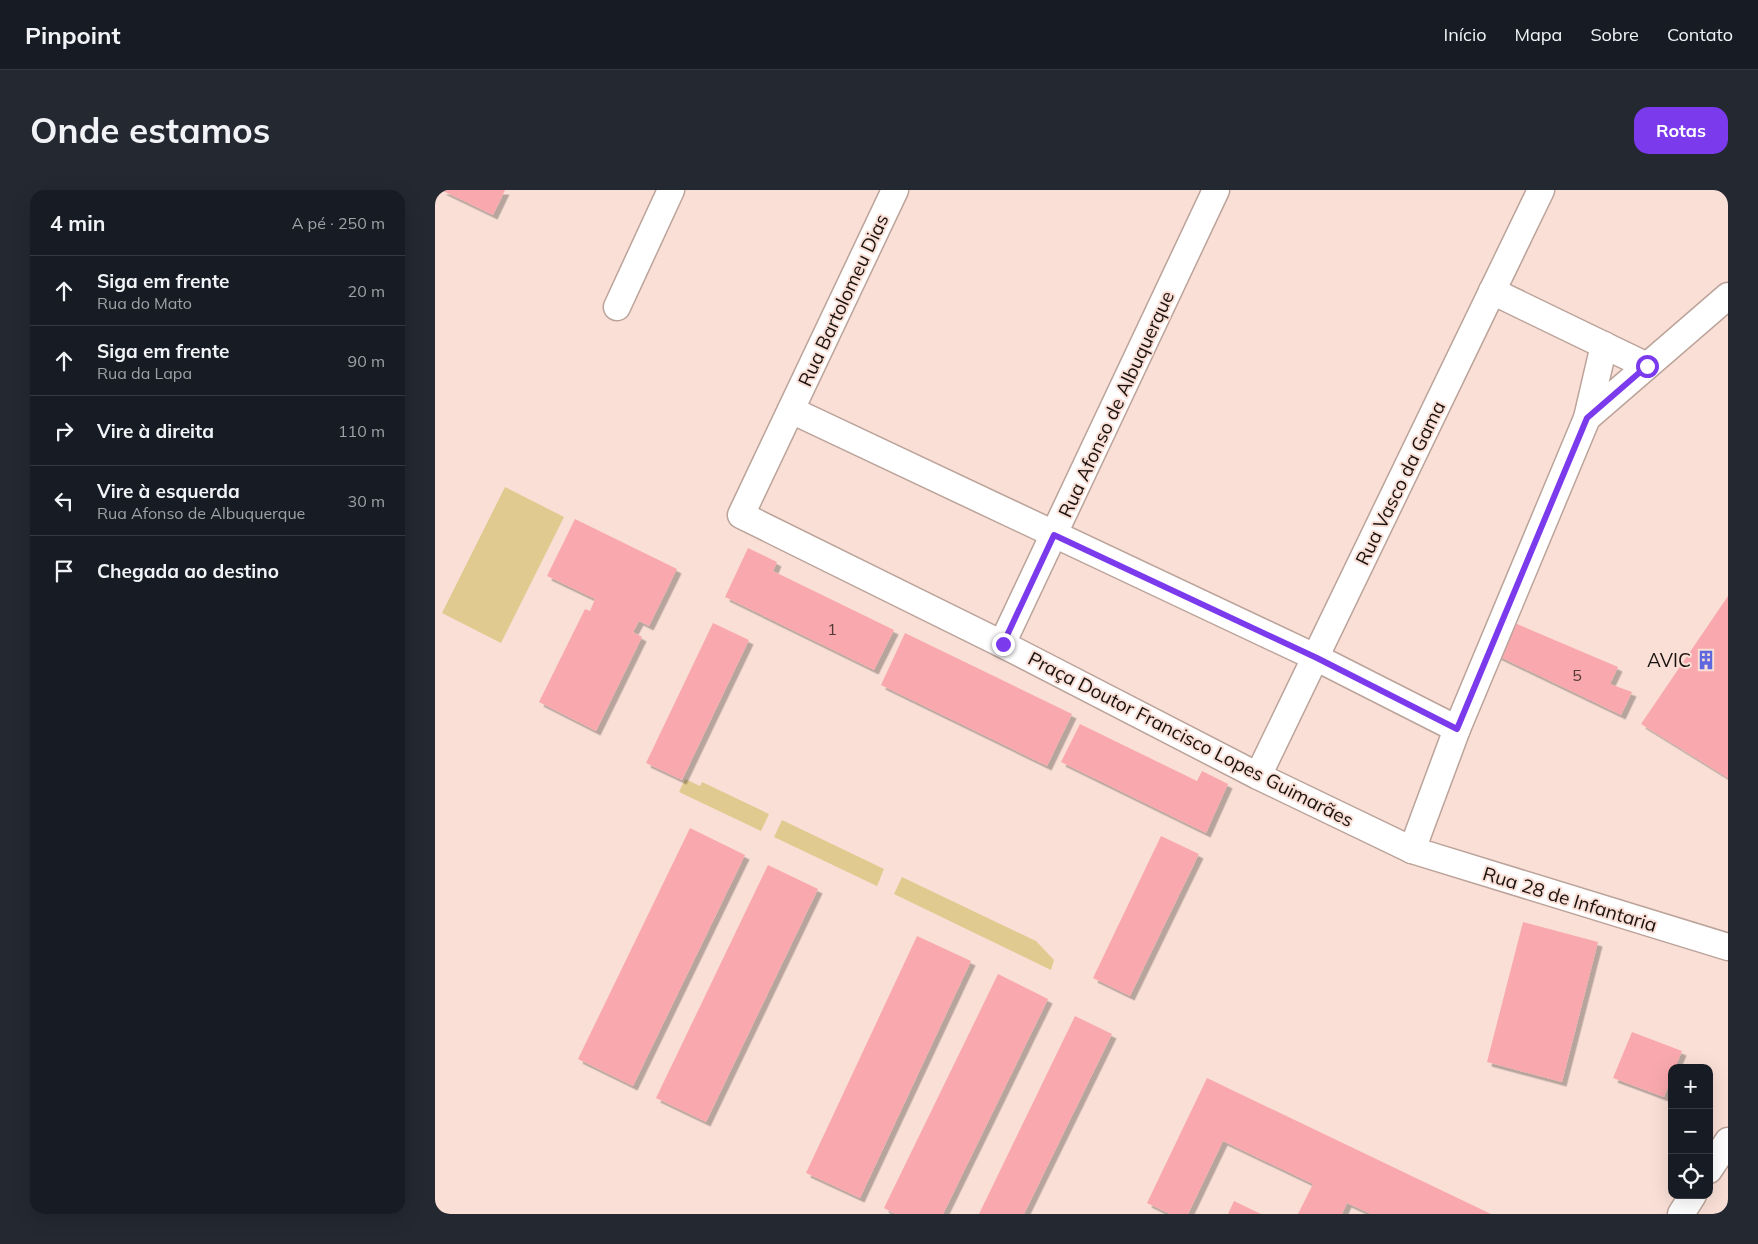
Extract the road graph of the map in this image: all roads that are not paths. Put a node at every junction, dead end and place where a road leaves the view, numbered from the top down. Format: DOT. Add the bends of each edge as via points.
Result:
graph roads {
  1 [pos="671,190"];
  2 [pos="895,190"];
  3 [pos="1216,190"];
  4 [pos="1541,190"];
  5 [pos="1492,291"];
  6 [pos="1728,296"];
  7 [pos="617,307"];
  8 [pos="1604,345"];
  9 [pos="1647,366"];
  10 [pos="791,410"];
  11 [pos="1587,418"];
  12 [pos="1054,535"];
  13 [pos="1003,644"];
  14 [pos="1317,658"];
  15 [pos="1457,729"];
  16 [pos="1259,776"];
  17 [pos="1412,850"];
  18 [pos="1728,947"];
  19 [pos="1728,1140"];
  20 [pos="1713,1164"];
  21 [pos="1690,1199"];
  22 [pos="1681,1214"];
  1 -- 7 [label="street"];
  2 -- 10 [label="street, Rua Bartolomeu Dias"];
  3 -- 12 [label="street, Rua Afonso de Albuquerque"];
  4 -- 5 [label="street, Rua Vasco da Gama"];
  5 -- 8 [label="street"];
  5 -- 14 [label="street, Rua Vasco da Gama"];
  6 -- 9 [label="street"];
  8 -- 9 [label="street"];
  8 -- 11 [label="street"];
  9 -- 11 [label="street"];
  10 -- 12 [label="street"];
  10 -- 13 [label="street, Praça Doutor Francisco Lopes Guimarães" via="741,515"];
  11 -- 15 [label="street"];
  12 -- 13 [label="street, Rua Afonso de Albuquerque"];
  12 -- 14 [label="street"];
  13 -- 16 [label="street, Praça Doutor Francisco Lopes Guimarães"];
  14 -- 15 [label="street"];
  14 -- 16 [label="street, Rua Vasco da Gama"];
  15 -- 17 [label="street"];
  16 -- 17 [label="street, Praça Doutor Francisco Lopes Guimarães"];
  17 -- 18 [label="street, Rua 28 de Infantaria"];
  19 -- 20 [label="street"];
  21 -- 22 [label="street"];
}
